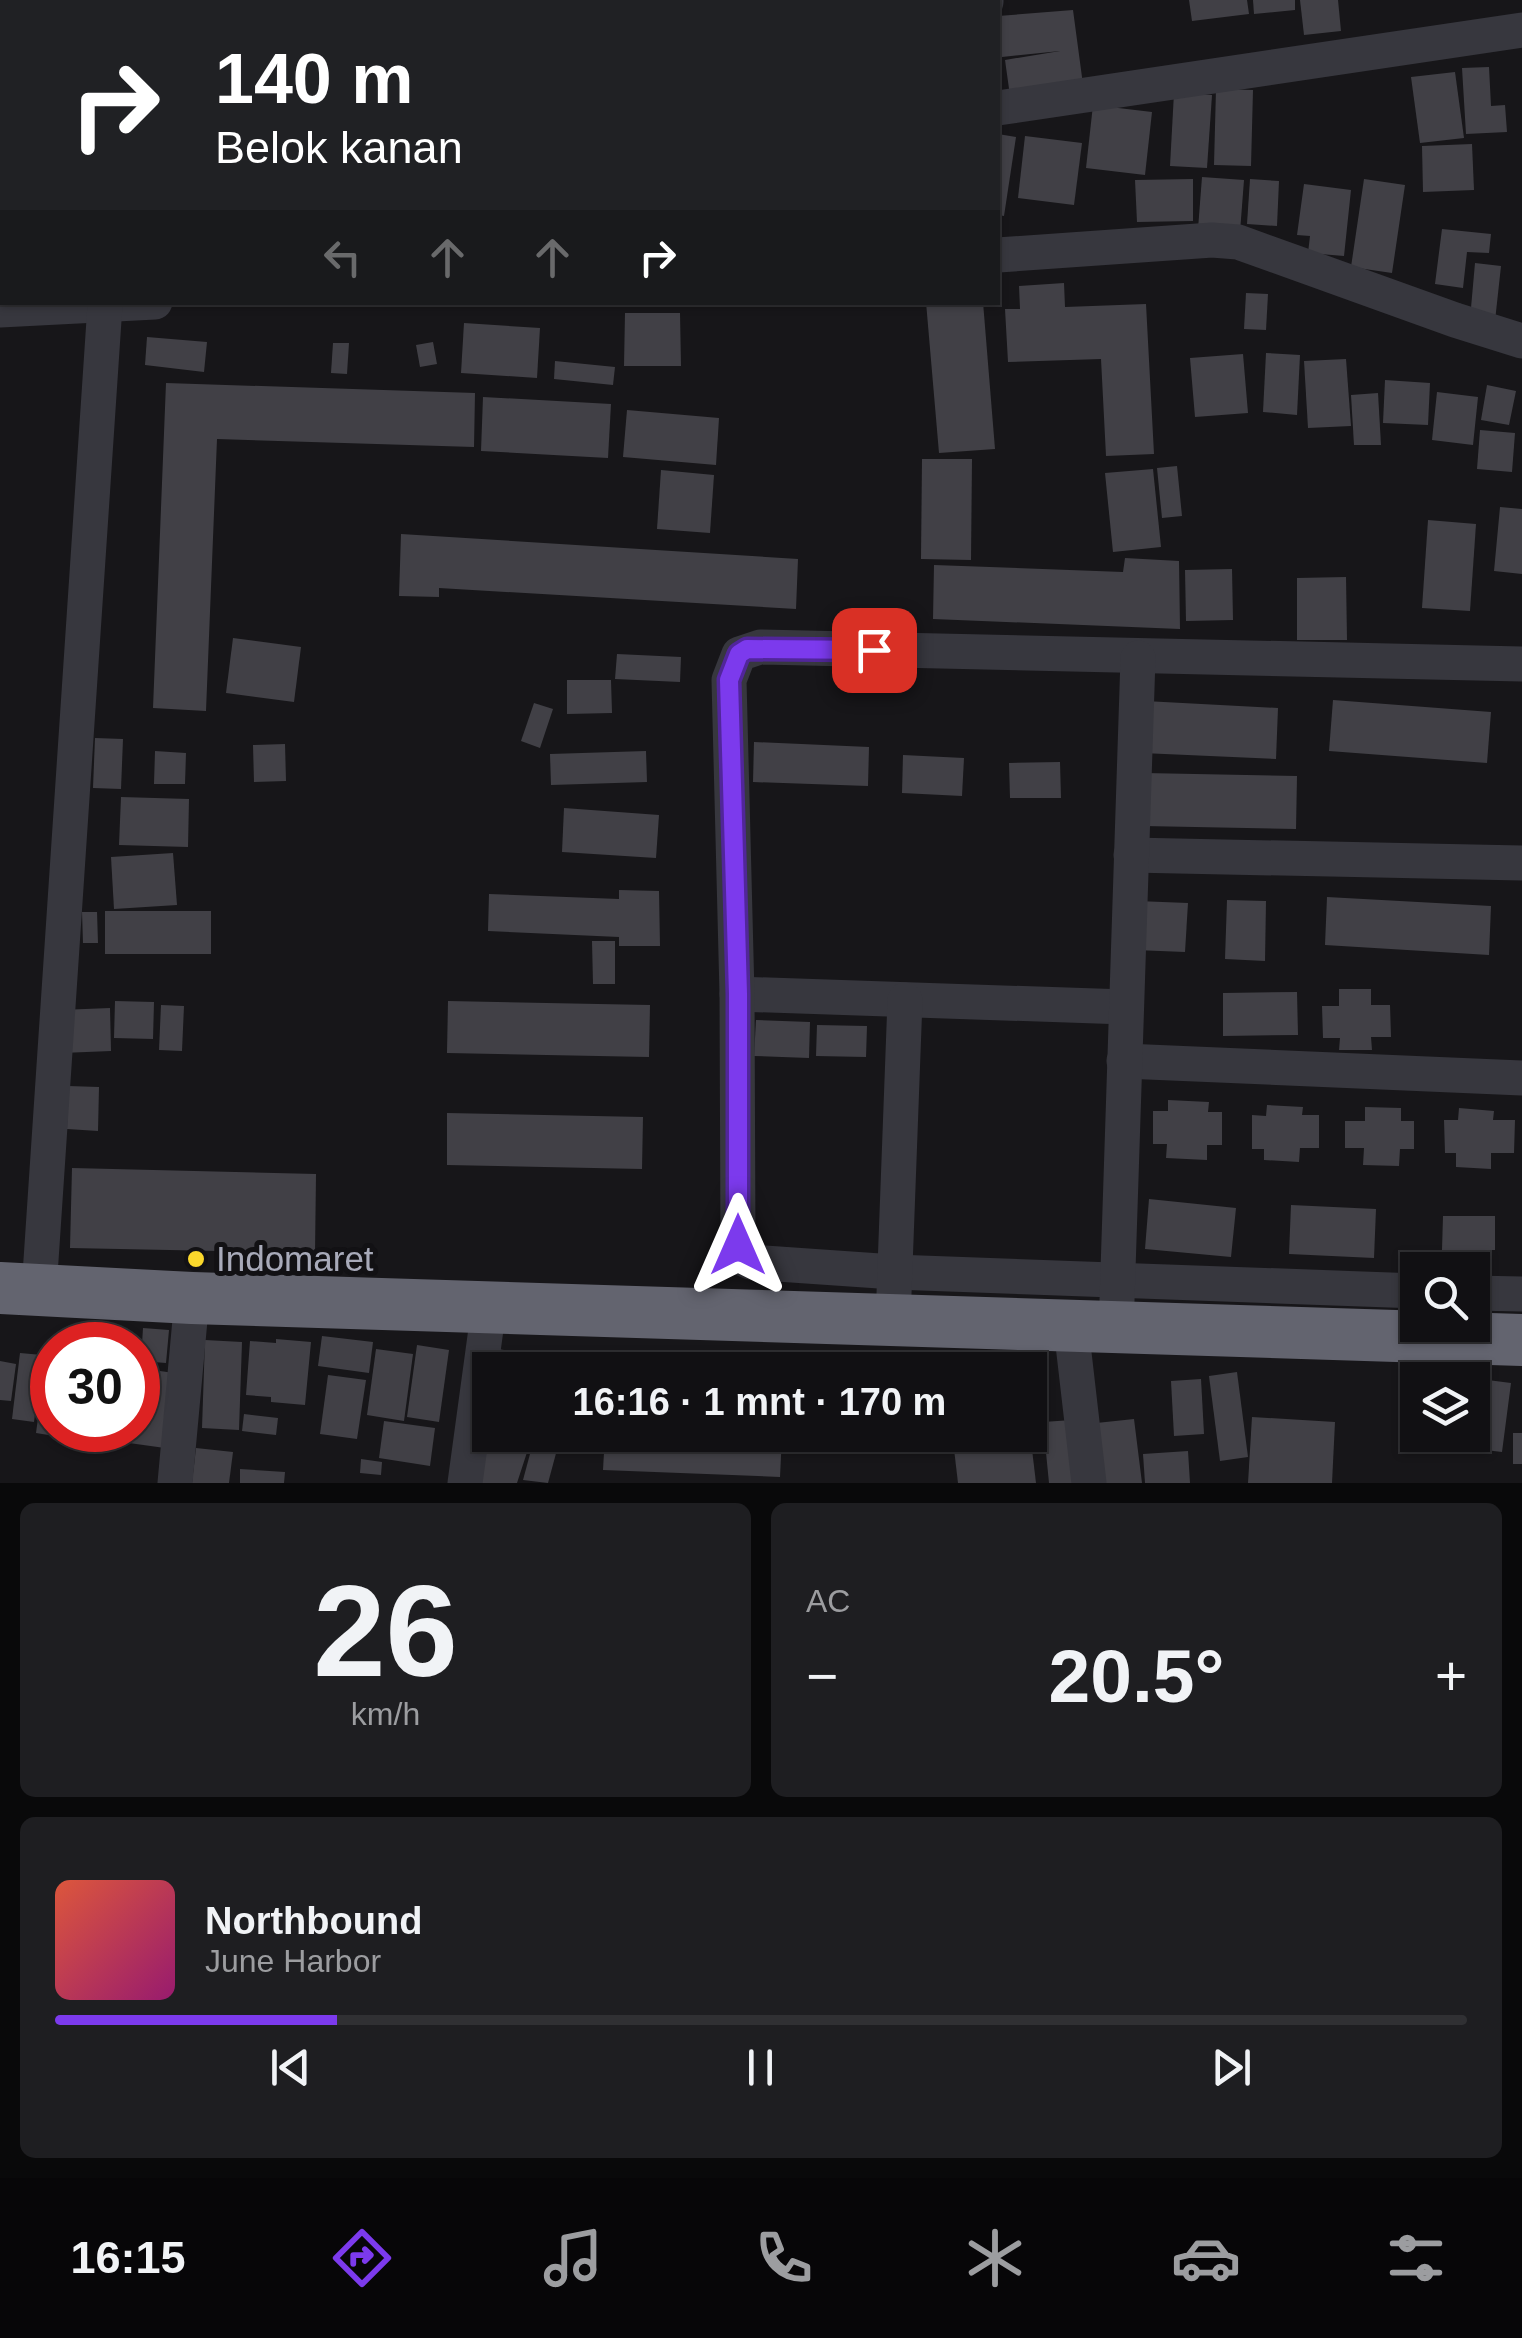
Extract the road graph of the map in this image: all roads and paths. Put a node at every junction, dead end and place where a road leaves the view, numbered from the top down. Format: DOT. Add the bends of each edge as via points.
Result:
graph roads {
  1 [pos="1522,30"];
  2 [pos="1000,108"];
  3 [pos="1000,254"];
  4 [pos="105,305"];
  5 [pos="0,310"];
  6 [pos="1522,341"];
  7 [pos="1138,658"];
  8 [pos="1522,664"];
  9 [pos="1131,855"];
  10 [pos="1522,863"];
  11 [pos="738,994"];
  12 [pos="905,1000"];
  13 [pos="1126,1007"];
  14 [pos="1124,1061"];
  15 [pos="1522,1078"];
  16 [pos="19,1289"];
  17 [pos="1400,1292"];
  18 [pos="1490,1293"];
  19 [pos="1522,1294"];
  20 [pos="894,1296"];
  21 [pos="192,1298"];
  22 [pos="490,1306"];
  23 [pos="1102,1311"];
  24 [pos="1522,1340"];
  25 [pos="175,1483"];
  26 [pos="465,1483"];
  27 [pos="1089,1483"];
  1 -- 2 [label="street"];
  3 -- 6 [label="street" via="1238,242"];
  4 -- 5 [label="street"];
  4 -- 16 [label="street"];
  7 -- 8 [label="street"];
  7 -- 9 [label="street"];
  7 -- 11 [label="street" via="760,647 739,654 729,680"];
  9 -- 10 [label="street"];
  9 -- 13 [label="street"];
  11 -- 12 [label="street"];
  11 -- 20 [label="street" via="743,1259"];
  12 -- 13 [label="street"];
  12 -- 20 [label="street"];
  13 -- 14 [label="street"];
  14 -- 15 [label="street"];
  14 -- 23 [label="street"];
  16 -- 21 [label="highway"];
  17 -- 23 [label="street"];
  18 -- 19 [label="street"];
  20 -- 22 [label="highway"];
  20 -- 23 [label="highway"];
  21 -- 22 [label="highway"];
  21 -- 25 [label="street"];
  22 -- 26 [label="street"];
  23 -- 24 [label="highway"];
  23 -- 27 [label="street"];
}
